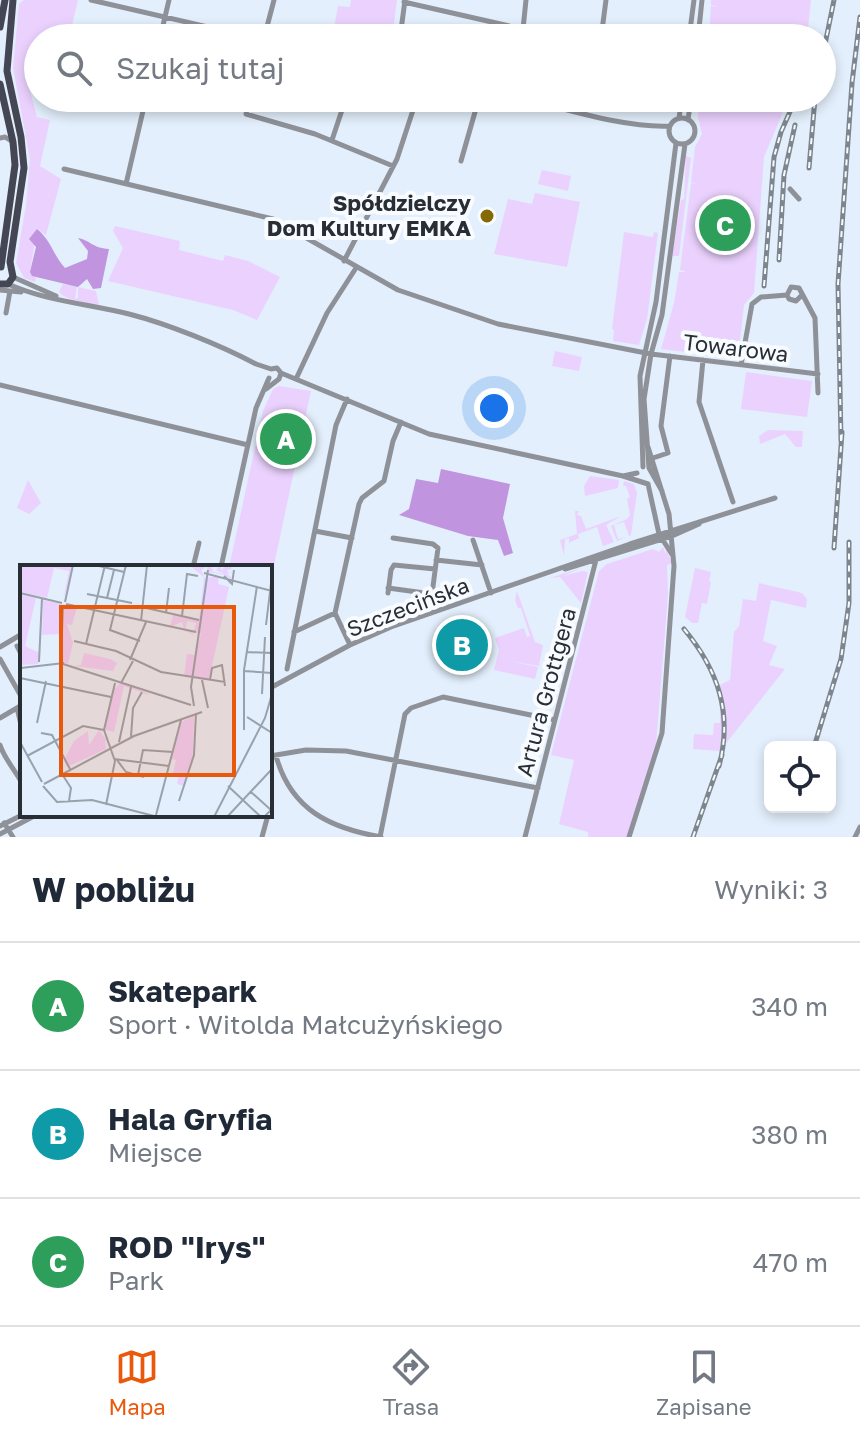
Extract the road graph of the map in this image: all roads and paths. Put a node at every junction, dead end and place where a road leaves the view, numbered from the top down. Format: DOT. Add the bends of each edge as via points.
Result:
graph roads {
  1 [pos="5,0"];
  2 [pos="13,0"];
  3 [pos="91,0"];
  4 [pos="169,0"];
  5 [pos="274,0"];
  6 [pos="526,0"];
  7 [pos="606,0"];
  8 [pos="694,0"];
  9 [pos="702,0"];
  10 [pos="404,1"];
  11 [pos="165,17"];
  12 [pos="163,24"];
  13 [pos="195,24"];
  14 [pos="268,24"];
  15 [pos="402,24"];
  16 [pos="502,24"];
  17 [pos="524,24"];
  18 [pos="603,24"];
  19 [pos="691,24"];
  20 [pos="699,24"];
  21 [pos="0,27"];
  22 [pos="0,84"];
  23 [pos="143,112"];
  24 [pos="246,112"];
  25 [pos="341,112"];
  26 [pos="413,112"];
  27 [pos="475,112"];
  28 [pos="585,112"];
  29 [pos="680,112"];
  30 [pos="689,112"];
  31 [pos="679,118"];
  32 [pos="688,120"];
  33 [pos="11,129"];
  34 [pos="669,130"];
  35 [pos="2,137"];
  36 [pos="332,140"];
  37 [pos="13,142"];
  38 [pos="676,143"];
  39 [pos="685,144"];
  40 [pos="461,161"];
  41 [pos="393,166"];
  42 [pos="64,169"];
  43 [pos="126,184"];
  44 [pos="790,189"];
  45 [pos="799,199"];
  46 [pos="344,261"];
  47 [pos="356,268"];
  48 [pos="6,277"];
  49 [pos="0,290"];
  50 [pos="787,295"];
  51 [pos="802,295"];
  52 [pos="64,300"];
  53 [pos="6,313"];
  54 [pos="647,353"];
  55 [pos="670,356"];
  56 [pos="703,360"];
  57 [pos="741,365"];
  58 [pos="818,374"];
  59 [pos="274,376"];
  60 [pos="296,379"];
  61 [pos="303,382"];
  62 [pos="0,385"];
  63 [pos="818,393"];
  64 [pos="347,399"];
  65 [pos="401,422"];
  66 [pos="248,445"];
  67 [pos="648,447"];
  68 [pos="653,458"];
  69 [pos="646,468"];
  70 [pos="637,473"];
  71 [pos="623,476"];
  72 [pos="654,480"];
  73 [pos="638,481"];
  74 [pos="648,484"];
  75 [pos="664,493"];
  76 [pos="775,498"];
  77 [pos="733,502"];
  78 [pos="669,514"];
  79 [pos="699,523"];
  80 [pos="685,525"];
  81 [pos="315,531"];
  82 [pos="672,533"];
  83 [pos="660,537"];
  84 [pos="352,538"];
  85 [pos="393,538"];
  86 [pos="473,540"];
  87 [pos="199,543"];
  88 [pos="674,557"];
  89 [pos="597,558"];
  90 [pos="436,560"];
  91 [pos="194,565"];
  92 [pos="221,565"];
  93 [pos="482,565"];
  94 [pos="435,569"];
  95 [pos="491,593"];
  96 [pos="336,612"];
  97 [pos="294,632"];
  98 [pos="20,635"];
  99 [pos="350,645"];
  100 [pos="17,646"];
  101 [pos="0,647"];
  102 [pos="20,652"];
  103 [pos="0,659"];
  104 [pos="287,669"];
  105 [pos="19,684"];
  106 [pos="272,687"];
  107 [pos="20,707"];
  108 [pos="0,718"];
  109 [pos="555,720"];
  110 [pos="0,745"];
  111 [pos="273,756"];
  112 [pos="396,760"];
  113 [pos="20,779"];
  114 [pos="538,788"];
  115 [pos="32,817"];
  116 [pos="267,817"];
  117 [pos="2,824"];
  118 [pos="860,827"];
  119 [pos="8,830"];
  120 [pos="0,834"];
  121 [pos="13,837"];
  122 [pos="262,837"];
  123 [pos="381,837"];
  124 [pos="525,837"];
  125 [pos="629,837"];
  126 [pos="855,837"];
  1 -- 21 [label="main road"];
  2 -- 48 [label="main road" via="7,71 24,168"];
  3 -- 11 [label="street"];
  4 -- 11 [label="street"];
  5 -- 14 [label="street"];
  6 -- 17 [label="street"];
  7 -- 18 [label="street"];
  8 -- 19 [label="street"];
  9 -- 20 [label="street"];
  10 -- 15 [label="street"];
  10 -- 16 [label="street"];
  11 -- 12 [label="street"];
  11 -- 13 [label="street"];
  22 -- 33 [label="main road"];
  23 -- 43 [label="street"];
  24 -- 36 [label="street"];
  25 -- 36 [label="street"];
  26 -- 41 [label="street"];
  27 -- 40 [label="street"];
  28 -- 34 [label="street"];
  29 -- 31 [label="street"];
  30 -- 32 [label="street"];
  31 -- 32 [label="street"];
  31 -- 34 [label="street"];
  32 -- 39 [label="street" via="695,134"];
  33 -- 35 [label="street"];
  33 -- 37 [label="main road"];
  34 -- 38 [label="street"];
  35 -- 37 [label="street"];
  36 -- 41 [label="street"];
  37 -- 48 [label="main road"];
  38 -- 39 [label="street"];
  38 -- 54 [label="street"];
  39 -- 54 [label="street" via="662,315"];
  41 -- 46 [label="street"];
  42 -- 43 [label="street, Towarowa"];
  43 -- 46 [label="street, Towarowa" via="269,217"];
  44 -- 45 [label="street"];
  46 -- 47 [label="street, Towarowa"];
  47 -- 54 [label="street, Towarowa" via="407,294 498,324"];
  47 -- 60 [label="street"];
  48 -- 49 [label="street"];
  48 -- 52 [label="street"];
  48 -- 52 [label="street" via="26,292"];
  48 -- 53 [label="street"];
  50 -- 51 [label="street" via="796,301"];
  50 -- 51 [label="street" via="794,286"];
  50 -- 57 [label="street" via="761,297 752,304"];
  51 -- 58 [label="street, Towarowa" via="814,315"];
  52 -- 59 [label="street" via="157,323"];
  54 -- 55 [label="street, Towarowa"];
  54 -- 67 [label="street"];
  54 -- 69 [label="street" via="639,389"];
  55 -- 56 [label="street, Towarowa"];
  55 -- 68 [label="street" via="661,424 668,453"];
  56 -- 57 [label="street, Towarowa"];
  56 -- 77 [label="street" via="699,404"];
  57 -- 58 [label="street, Towarowa"];
  58 -- 63 [label="street, Towarowa"];
  59 -- 60 [label="street"];
  59 -- 61 [label="street"];
  59 -- 66 [label="street" via="256,408"];
  60 -- 61 [label="street"];
  61 -- 64 [label="street"];
  62 -- 66 [label="street"];
  64 -- 65 [label="street"];
  64 -- 81 [label="street" via="337,421"];
  65 -- 71 [label="street" via="441,437"];
  65 -- 84 [label="street" via="384,479 359,504"];
  66 -- 92 [label="street"];
  67 -- 68 [label="street"];
  67 -- 69 [label="street"];
  68 -- 75 [label="street"];
  69 -- 70 [label="street"];
  69 -- 72 [label="street"];
  70 -- 71 [label="street"];
  70 -- 73 [label="street"];
  71 -- 73 [label="street"];
  72 -- 74 [label="street"];
  72 -- 75 [label="street"];
  73 -- 74 [label="street"];
  74 -- 83 [label="street"];
  75 -- 78 [label="street"];
  76 -- 79 [label="street, Szczecińska"];
  78 -- 80 [label="street"];
  78 -- 82 [label="street"];
  79 -- 80 [label="street, Szczecińska"];
  79 -- 82 [label="street, Szczecińska"];
  80 -- 82 [label="street, Szczecińska"];
  81 -- 84 [label="street"];
  81 -- 97 [label="street"];
  82 -- 83 [label="street, Szczecińska"];
  82 -- 88 [label="street"];
  83 -- 88 [label="street"];
  83 -- 89 [label="street, Szczecińska"];
  84 -- 96 [label="street"];
  85 -- 90 [label="street" via="436,544"];
  86 -- 93 [label="street"];
  87 -- 91 [label="street"];
  88 -- 125 [label="street" via="662,733"];
  89 -- 95 [label="street, Szczecińska"];
  89 -- 109 [label="street, Artura Grottgera"];
  90 -- 93 [label="street"];
  90 -- 94 [label="street"];
  93 -- 95 [label="street"];
  94 -- 94 [label="street" via="432,594 388,590 394,565"];
  95 -- 99 [label="street, Szczecińska"];
  96 -- 97 [label="street"];
  96 -- 99 [label="street"];
  97 -- 104 [label="street"];
  98 -- 101 [label="street"];
  99 -- 106 [label="street, Szczecińska"];
  100 -- 102 [label="street"];
  103 -- 105 [label="street"];
  107 -- 108 [label="street"];
  109 -- 112 [label="street" via="441,697 407,710"];
  109 -- 114 [label="street, Artura Grottgera"];
  110 -- 113 [label="street"];
  111 -- 112 [label="street" via="340,750"];
  111 -- 123 [label="street" via="287,784 315,815 341,828"];
  112 -- 114 [label="street"];
  112 -- 123 [label="street"];
  114 -- 124 [label="street, Artura Grottgera"];
  115 -- 119 [label="street"];
  116 -- 122 [label="street"];
  117 -- 119 [label="street"];
  118 -- 126 [label="street"];
  119 -- 120 [label="street"];
  119 -- 121 [label="street"];
}
